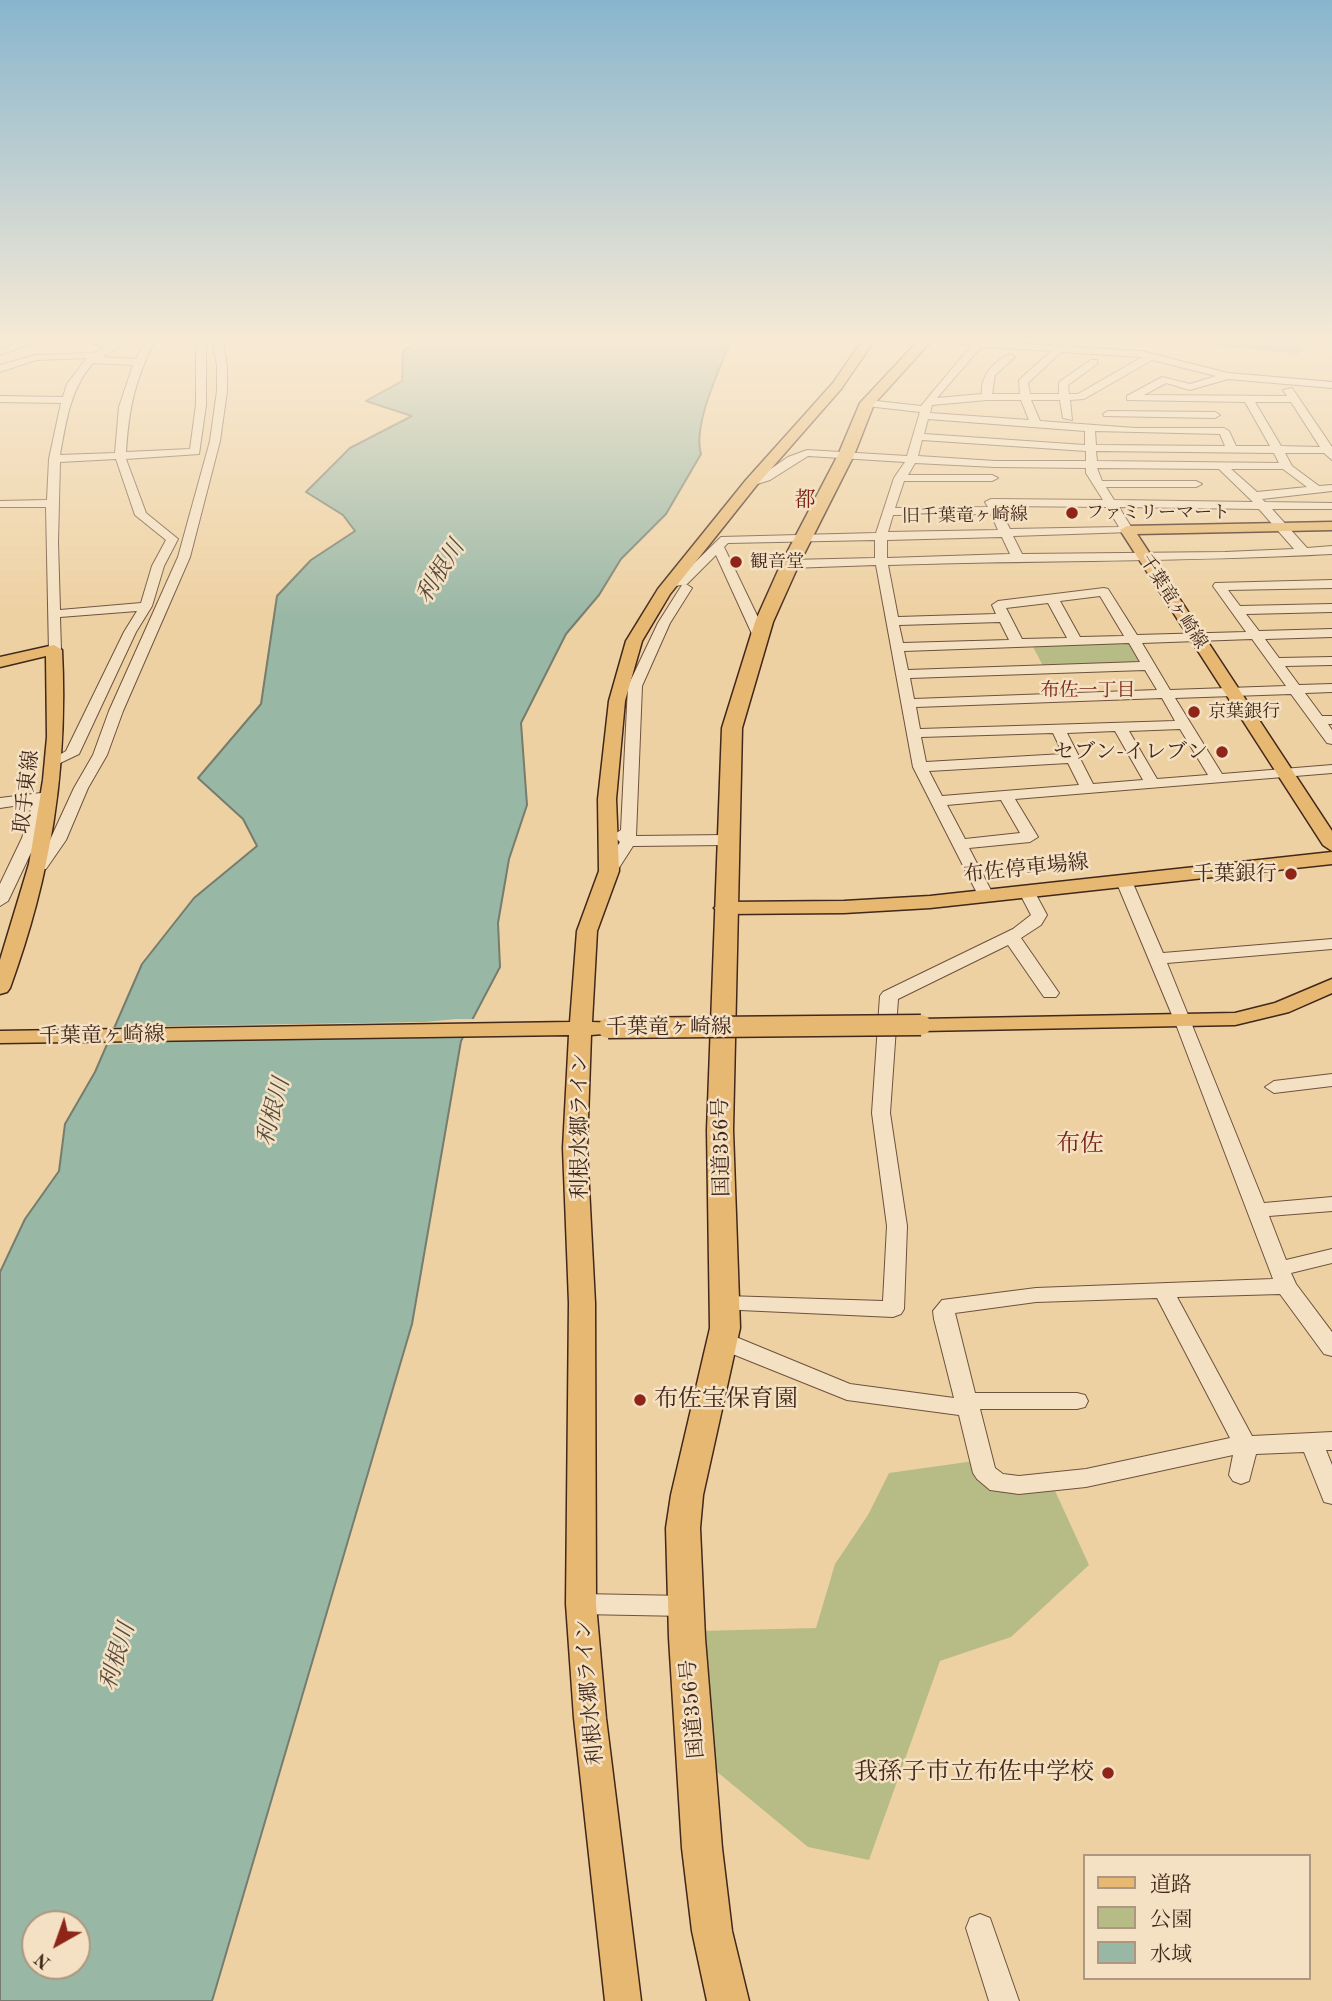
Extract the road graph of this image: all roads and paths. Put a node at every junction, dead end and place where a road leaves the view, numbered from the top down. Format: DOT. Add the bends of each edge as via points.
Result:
graph roads {
  1 [pos="59,431"];
  2 [pos="122,431"];
  3 [pos="198,431"];
  4 [pos="221,431"];
  5 [pos="797,431"];
  6 [pos="856,431"];
  7 [pos="920,431"];
  8 [pos="998,431"];
  9 [pos="1090,431"];
  10 [pos="1224,431"];
  11 [pos="1268,431"];
  12 [pos="1316,431"];
  13 [pos="918,437"];
  14 [pos="221,438"];
  15 [pos="997,442"];
  16 [pos="1089,448"];
  17 [pos="1232,449"];
  18 [pos="1279,450"];
  19 [pos="195,452"];
  20 [pos="1330,452"];
  21 [pos="846,455"];
  22 [pos="120,456"];
  23 [pos="54,459"];
  24 [pos="911,461"];
  25 [pos="963,463"];
  26 [pos="995,464"];
  27 [pos="1090,466"];
  28 [pos="1177,466"];
  29 [pos="1222,466"];
  30 [pos="1287,466"];
  31 [pos="900,478"];
  32 [pos="961,478"];
  33 [pos="992,478"];
  34 [pos="751,483"];
  35 [pos="1098,484"];
  36 [pos="1196,484"];
  37 [pos="1332,488"];
  38 [pos="1317,489"];
  39 [pos="1254,496"];
  40 [pos="1110,501"];
  41 [pos="0,503"];
  42 [pos="52,503"];
  43 [pos="1216,504"];
  44 [pos="1262,506"];
  45 [pos="1332,506"];
  46 [pos="995,510"];
  47 [pos="888,512"];
  48 [pos="717,523"];
  49 [pos="1332,526"];
  50 [pos="1281,527"];
  51 [pos="1126,530"];
  52 [pos="1005,533"];
  53 [pos="881,536"];
  54 [pos="805,537"];
  55 [pos="721,543"];
  56 [pos="1332,550"];
  57 [pos="1303,551"];
  58 [pos="1143,555"];
  59 [pos="1018,558"];
  60 [pos="881,562"];
  61 [pos="790,564"];
  62 [pos="1332,584"];
  63 [pos="668,586"];
  64 [pos="686,588"];
  65 [pos="1052,598"];
  66 [pos="146,606"];
  67 [pos="1332,608"];
  68 [pos="1236,610"];
  69 [pos="55,614"];
  70 [pos="1004,618"];
  71 [pos="893,621"];
  72 [pos="1332,633"];
  73 [pos="759,634"];
  74 [pos="1257,635"];
  75 [pos="1196,638"];
  76 [pos="1134,640"];
  77 [pos="1076,642"];
  78 [pos="1023,643"];
  79 [pos="899,647"];
  80 [pos="54,650"];
  81 [pos="1332,661"];
  82 [pos="0,662"];
  83 [pos="1277,662"];
  84 [pos="1149,666"];
  85 [pos="1041,669"];
  86 [pos="902,674"];
  87 [pos="1332,688"];
  88 [pos="1296,690"];
  89 [pos="1232,692"];
  90 [pos="1166,695"];
  91 [pos="907,703"];
  92 [pos="1325,720"];
  93 [pos="1183,725"];
  94 [pos="1120,727"];
  95 [pos="1058,729"];
  96 [pos="914,733"];
  97 [pos="1332,740"];
  98 [pos="1073,758"];
  99 [pos="56,761"];
  100 [pos="920,767"];
  101 [pos="1332,769"];
  102 [pos="1285,774"];
  103 [pos="1217,778"];
  104 [pos="1152,783"];
  105 [pos="1088,789"];
  106 [pos="1004,795"];
  107 [pos="49,797"];
  108 [pos="938,801"];
  109 [pos="0,803"];
  110 [pos="607,823"];
  111 [pos="727,840"];
  112 [pos="628,841"];
  113 [pos="960,844"];
  114 [pos="1332,845"];
  115 [pos="1332,858"];
  116 [pos="40,866"];
  117 [pos="609,871"];
  118 [pos="1124,881"];
  119 [pos="1027,892"];
  120 [pos="986,896"];
  121 [pos="0,901"];
  122 [pos="724,908"];
  123 [pos="1011,936"];
  124 [pos="1332,944"];
  125 [pos="1156,959"];
  126 [pos="1332,985"];
  127 [pos="0,988"];
  128 [pos="1051,993"];
  129 [pos="1184,1021"];
  130 [pos="583,1027"];
  131 [pos="4,1037"];
  132 [pos="1332,1080"];
  133 [pos="1274,1087"];
  134 [pos="1332,1204"];
  135 [pos="1255,1210"];
  136 [pos="1332,1256"];
  137 [pos="1283,1278"];
  138 [pos="1163,1290"];
  139 [pos="726,1304"];
  140 [pos="723,1341"];
  141 [pos="1332,1348"];
  142 [pos="1077,1401"];
  143 [pos="967,1404"];
  144 [pos="1322,1442"];
  145 [pos="1245,1446"];
  146 [pos="1241,1475"];
  147 [pos="1332,1495"];
  148 [pos="582,1604"];
  149 [pos="685,1606"];
  150 [pos="980,1928"];
  151 [pos="623,2001"];
  152 [pos="728,2001"];
  153 [pos="1004,2001"];
  1 -- 23 [label="street"];
  2 -- 22 [label="street"];
  3 -- 19 [label="street"];
  4 -- 14 [label="street"];
  5 -- 34 [label="main road, 利根水郷ライン"];
  6 -- 21 [label="highway, 国道356号"];
  7 -- 13 [label="street"];
  8 -- 15 [label="street"];
  9 -- 16 [label="street"];
  10 -- 17 [label="street"];
  11 -- 18 [label="street"];
  12 -- 20 [label="street"];
  13 -- 15 [label="street"];
  13 -- 24 [label="street"];
  14 -- 19 [label="street"];
  14 -- 116 [label="street" via="184,556 100,755"];
  15 -- 16 [label="street"];
  15 -- 26 [label="street"];
  16 -- 17 [label="street"];
  16 -- 27 [label="street"];
  17 -- 18 [label="street"];
  18 -- 20 [label="street"];
  18 -- 30 [label="street"];
  19 -- 22 [label="street"];
  21 -- 24 [label="street"];
  21 -- 34 [label="street" via="798,455 765,479"];
  21 -- 54 [label="highway, 国道356号"];
  22 -- 23 [label="street"];
  22 -- 66 [label="street" via="141,514 173,539 158,566"];
  23 -- 42 [label="street"];
  24 -- 25 [label="street"];
  24 -- 31 [label="street"];
  25 -- 26 [label="street"];
  25 -- 32 [label="street"];
  26 -- 27 [label="street"];
  27 -- 28 [label="street"];
  27 -- 35 [label="street"];
  28 -- 29 [label="street"];
  28 -- 36 [label="street"];
  29 -- 30 [label="street"];
  29 -- 39 [label="street"];
  30 -- 38 [label="street"];
  31 -- 32 [label="street"];
  31 -- 47 [label="street"];
  32 -- 33 [label="street"];
  34 -- 48 [label="main road, 利根水郷ライン"];
  35 -- 36 [label="street"];
  35 -- 40 [label="street"];
  36 -- 43 [label="street"];
  37 -- 38 [label="street"];
  38 -- 39 [label="street"];
  39 -- 44 [label="street"];
  40 -- 43 [label="street"];
  40 -- 46 [label="street" via="991,502"];
  40 -- 51 [label="street"];
  41 -- 42 [label="street"];
  42 -- 69 [label="street"];
  43 -- 44 [label="street"];
  44 -- 45 [label="street"];
  44 -- 50 [label="street"];
  46 -- 47 [label="street"];
  46 -- 52 [label="street"];
  47 -- 53 [label="street"];
  48 -- 55 [label="street"];
  48 -- 63 [label="main road, 利根水郷ライン"];
  49 -- 50 [label="main road, 千葉竜ヶ崎線"];
  50 -- 51 [label="main road, 千葉竜ヶ崎線"];
  50 -- 57 [label="street"];
  51 -- 52 [label="street, 旧千葉竜ヶ崎線"];
  51 -- 58 [label="main road, 千葉竜ヶ崎線"];
  52 -- 53 [label="street, 旧千葉竜ヶ崎線"];
  52 -- 59 [label="street"];
  53 -- 54 [label="street, 旧千葉竜ヶ崎線"];
  53 -- 60 [label="street"];
  54 -- 55 [label="street, 旧千葉竜ヶ崎線"];
  54 -- 61 [label="highway, 国道356号"];
  55 -- 63 [label="street" via="683,582"];
  55 -- 73 [label="street"];
  56 -- 57 [label="street"];
  57 -- 58 [label="street"];
  58 -- 59 [label="street"];
  58 -- 75 [label="main road, 千葉竜ヶ崎線"];
  59 -- 60 [label="street"];
  60 -- 61 [label="street"];
  60 -- 71 [label="street"];
  61 -- 73 [label="highway, 国道356号"];
  62 -- 68 [label="street" via="1219,586"];
  63 -- 110 [label="main road, 利根水郷ライン" via="634,641 622,677 608,775"];
  64 -- 112 [label="street" via="635,686"];
  65 -- 70 [label="street" via="998,605"];
  65 -- 76 [label="street" via="1104,592"];
  65 -- 77 [label="street"];
  66 -- 69 [label="street"];
  66 -- 99 [label="street" via="72,754"];
  67 -- 68 [label="street"];
  68 -- 74 [label="street"];
  69 -- 80 [label="street"];
  70 -- 71 [label="street"];
  70 -- 78 [label="street"];
  71 -- 79 [label="street"];
  72 -- 74 [label="street"];
  73 -- 111 [label="highway, 国道356号" via="732,728"];
  74 -- 75 [label="street"];
  74 -- 83 [label="street"];
  75 -- 76 [label="street"];
  75 -- 89 [label="main road, 千葉竜ヶ崎線"];
  76 -- 77 [label="street"];
  76 -- 84 [label="street"];
  77 -- 78 [label="street"];
  78 -- 79 [label="street"];
  78 -- 85 [label="street"];
  79 -- 86 [label="street"];
  80 -- 82 [label="main road"];
  80 -- 99 [label="main road, 取手東線"];
  81 -- 83 [label="street"];
  83 -- 88 [label="street"];
  84 -- 85 [label="street"];
  84 -- 90 [label="street"];
  85 -- 86 [label="street"];
  86 -- 91 [label="street"];
  87 -- 88 [label="street"];
  88 -- 89 [label="street"];
  88 -- 92 [label="street"];
  89 -- 90 [label="street"];
  89 -- 102 [label="main road, 千葉竜ヶ崎線"];
  90 -- 91 [label="street"];
  90 -- 93 [label="street"];
  91 -- 96 [label="street"];
  92 -- 97 [label="street"];
  93 -- 94 [label="street"];
  93 -- 103 [label="street"];
  94 -- 95 [label="street"];
  94 -- 104 [label="street"];
  95 -- 96 [label="street"];
  95 -- 98 [label="street"];
  96 -- 100 [label="street"];
  98 -- 100 [label="street"];
  98 -- 105 [label="street"];
  99 -- 107 [label="main road, 取手東線"];
  100 -- 108 [label="street"];
  101 -- 102 [label="street"];
  102 -- 103 [label="street"];
  102 -- 114 [label="main road, 千葉竜ヶ崎線"];
  103 -- 104 [label="street"];
  104 -- 105 [label="street"];
  105 -- 106 [label="street"];
  106 -- 108 [label="street"];
  106 -- 113 [label="street" via="1030,837"];
  107 -- 109 [label="street"];
  107 -- 116 [label="main road, 取手東線"];
  107 -- 121 [label="street" via="41,802 30,838"];
  108 -- 113 [label="street"];
  110 -- 112 [label="street"];
  110 -- 117 [label="main road, 利根水郷ライン"];
  111 -- 112 [label="street"];
  111 -- 122 [label="highway, 国道356号"];
  112 -- 117 [label="street"];
  113 -- 120 [label="street"];
  115 -- 118 [label="main road, 布佐停車場線"];
  116 -- 127 [label="main road, 取手東線"];
  117 -- 130 [label="main road, 利根水郷ライン" via="587,931"];
  118 -- 119 [label="main road, 布佐停車場線"];
  118 -- 125 [label="street"];
  119 -- 120 [label="main road, 布佐停車場線"];
  119 -- 123 [label="street" via="1039,915"];
  120 -- 122 [label="main road, 布佐停車場線" via="856,907"];
  122 -- 139 [label="highway, 国道356号" via="720,1130"];
  123 -- 128 [label="street"];
  123 -- 139 [label="street" via="889,996 881,1113 897,1226 893,1309"];
  124 -- 125 [label="street"];
  125 -- 129 [label="street"];
  126 -- 129 [label="main road, 千葉竜ヶ崎線" via="1265,1013"];
  129 -- 130 [label="main road, 千葉竜ヶ崎線, bridge"];
  129 -- 135 [label="street"];
  130 -- 131 [label="main road, 千葉竜ヶ崎線"];
  130 -- 148 [label="main road, 利根水郷ライン" via="575,1148 581,1290"];
  132 -- 133 [label="street"];
  134 -- 135 [label="street"];
  135 -- 137 [label="street"];
  136 -- 137 [label="street"];
  137 -- 138 [label="street"];
  137 -- 141 [label="street"];
  138 -- 143 [label="street" via="1036,1295 950,1305 944,1311 945,1319"];
  138 -- 145 [label="street"];
  139 -- 140 [label="highway, 国道356号"];
  140 -- 143 [label="street" via="847,1392"];
  140 -- 149 [label="highway, 国道356号" via="687,1495"];
  142 -- 143 [label="street"];
  143 -- 145 [label="street" via="985,1473 998,1483 1086,1478"];
  144 -- 145 [label="street"];
  144 -- 147 [label="street"];
  145 -- 146 [label="street"];
  148 -- 149 [label="street"];
  148 -- 151 [label="main road, 利根水郷ライン" via="590,1717"];
  149 -- 152 [label="highway, 国道356号" via="704,1862 712,1931"];
  150 -- 153 [label="street"];
}
